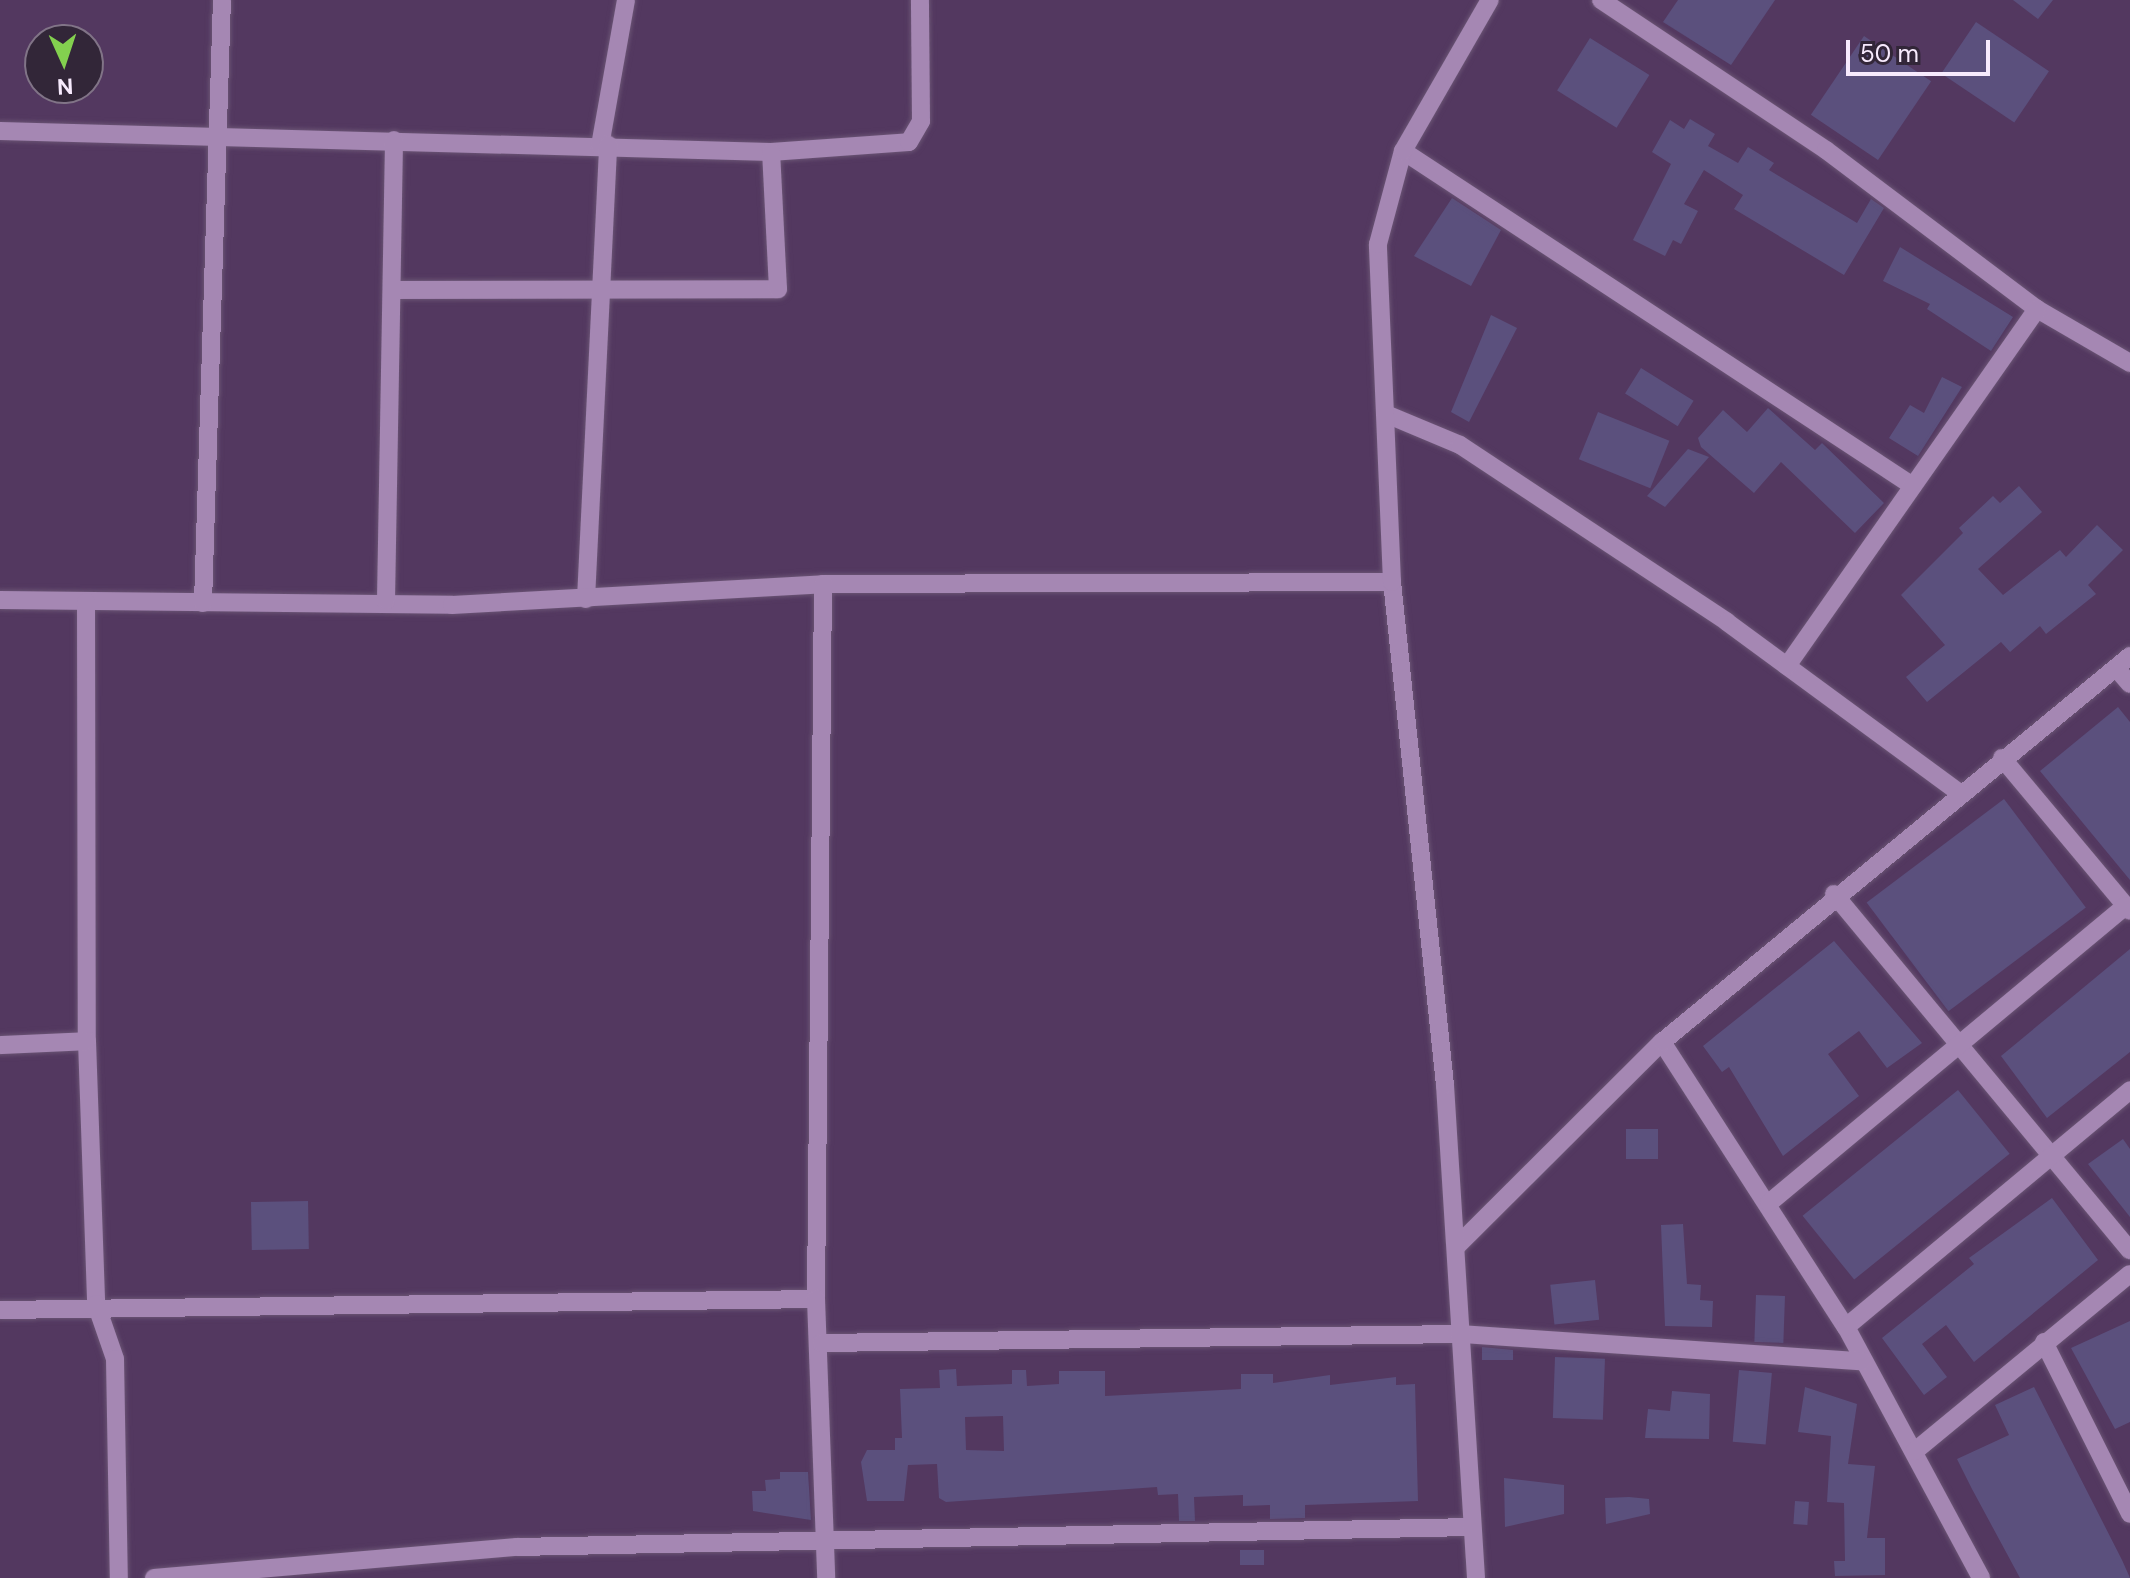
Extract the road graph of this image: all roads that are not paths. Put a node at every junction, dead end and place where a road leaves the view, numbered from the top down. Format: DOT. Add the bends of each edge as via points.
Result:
graph roads {
  1 [pos="222,0"];
  2 [pos="626,0"];
  3 [pos="920,0"];
  4 [pos="1490,0"];
  5 [pos="1601,0"];
  6 [pos="0,131"];
  7 [pos="394,140"];
  8 [pos="213,141"];
  9 [pos="604,145"];
  10 [pos="1403,151"];
  11 [pos="771,152"];
  12 [pos="603,289"];
  13 [pos="393,290"];
  14 [pos="2037,309"];
  15 [pos="2130,363"];
  16 [pos="1386,414"];
  17 [pos="1913,486"];
  18 [pos="1392,582"];
  19 [pos="823,584"];
  20 [pos="586,599"];
  21 [pos="0,600"];
  22 [pos="386,600"];
  23 [pos="86,602"];
  24 [pos="203,603"];
  25 [pos="2123,662"];
  26 [pos="1787,666"];
  27 [pos="2130,684"];
  28 [pos="2002,758"];
  29 [pos="1960,793"];
  30 [pos="1834,894"];
  31 [pos="2128,908"];
  32 [pos="87,1041"];
  33 [pos="1662,1042"];
  34 [pos="0,1045"];
  35 [pos="1959,1045"];
  36 [pos="2130,1090"];
  37 [pos="2051,1156"];
  38 [pos="1769,1203"];
  39 [pos="1457,1246"];
  40 [pos="2130,1250"];
  41 [pos="2130,1274"];
  42 [pos="816,1299"];
  43 [pos="96,1304"];
  44 [pos="0,1310"];
  45 [pos="1846,1327"];
  46 [pos="1461,1334"];
  47 [pos="2044,1342"];
  48 [pos="822,1343"];
  49 [pos="1862,1361"];
  50 [pos="1915,1451"];
  51 [pos="2130,1514"];
  52 [pos="1472,1527"];
  53 [pos="825,1537"];
  54 [pos="119,1578"];
  55 [pos="154,1578"];
  56 [pos="826,1578"];
  57 [pos="1476,1578"];
  58 [pos="1981,1578"];
  1 -- 8 [label="street"];
  2 -- 9 [label="street"];
  3 -- 11 [label="street" via="919,132 909,142"];
  4 -- 10 [label="street"];
  5 -- 14 [label="street" via="1826,150"];
  6 -- 8 [label="street"];
  7 -- 8 [label="street"];
  7 -- 9 [label="street"];
  7 -- 13 [label="street"];
  8 -- 24 [label="street"];
  9 -- 11 [label="street"];
  9 -- 12 [label="street"];
  10 -- 16 [label="street" via="1378,244"];
  10 -- 17 [label="street"];
  11 -- 12 [label="street" via="778,289"];
  12 -- 13 [label="street"];
  12 -- 20 [label="street"];
  13 -- 22 [label="street"];
  14 -- 15 [label="street"];
  14 -- 17 [label="street"];
  16 -- 18 [label="street"];
  16 -- 26 [label="street" via="1460,445"];
  17 -- 26 [label="street"];
  18 -- 19 [label="street"];
  18 -- 39 [label="street"];
  19 -- 20 [label="street"];
  19 -- 42 [label="street"];
  20 -- 22 [label="street"];
  21 -- 23 [label="street"];
  22 -- 24 [label="street"];
  23 -- 24 [label="street"];
  23 -- 32 [label="street"];
  25 -- 27 [label="street"];
  25 -- 28 [label="street"];
  26 -- 29 [label="street"];
  28 -- 29 [label="street"];
  28 -- 31 [label="street"];
  29 -- 30 [label="street"];
  30 -- 33 [label="street"];
  30 -- 35 [label="street"];
  31 -- 35 [label="street"];
  32 -- 34 [label="street"];
  32 -- 43 [label="street"];
  33 -- 38 [label="street"];
  33 -- 39 [label="street"];
  35 -- 37 [label="street"];
  35 -- 38 [label="street"];
  36 -- 37 [label="street"];
  37 -- 40 [label="street"];
  37 -- 45 [label="street"];
  38 -- 45 [label="street"];
  39 -- 46 [label="street"];
  41 -- 47 [label="street"];
  42 -- 43 [label="street"];
  42 -- 48 [label="street"];
  43 -- 44 [label="street"];
  43 -- 54 [label="street" via="115,1359"];
  45 -- 49 [label="street"];
  46 -- 48 [label="street"];
  46 -- 49 [label="street"];
  46 -- 52 [label="street"];
  47 -- 50 [label="street"];
  47 -- 51 [label="street"];
  48 -- 53 [label="street"];
  49 -- 50 [label="street"];
  50 -- 58 [label="street"];
  52 -- 53 [label="street"];
  52 -- 57 [label="street"];
  53 -- 55 [label="street" via="517,1547"];
  53 -- 56 [label="street"];
}
